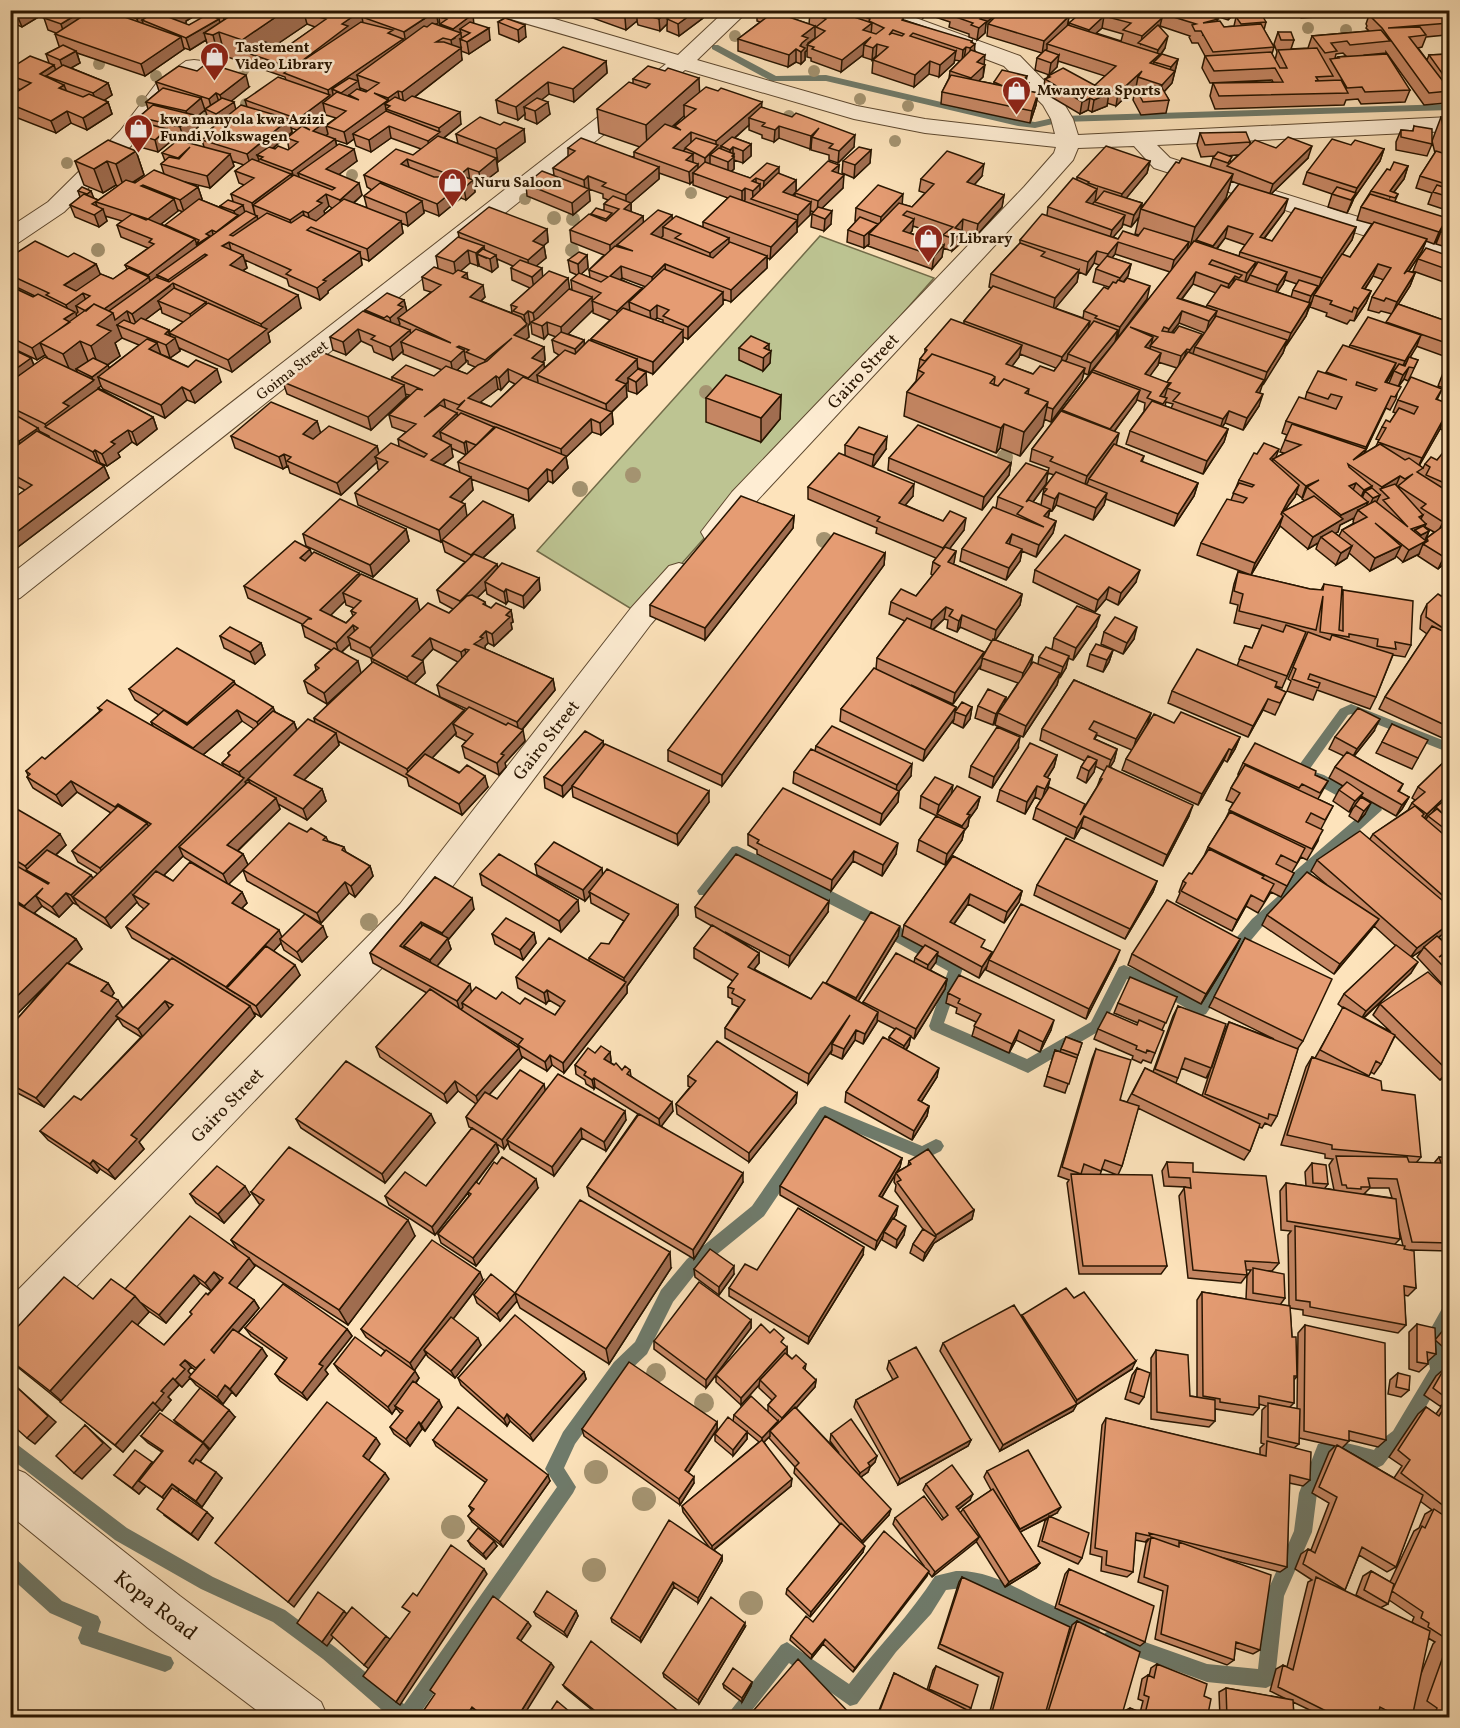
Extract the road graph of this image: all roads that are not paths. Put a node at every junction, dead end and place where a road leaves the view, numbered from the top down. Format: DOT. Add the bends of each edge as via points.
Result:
graph roads {
  1 [pos="500,10"];
  2 [pos="739,10"];
  3 [pos="874,10"];
  4 [pos="682,62"];
  5 [pos="194,66"];
  6 [pos="1449,124"];
  7 [pos="1141,140"];
  8 [pos="1069,142"];
  9 [pos="10,238"];
  10 [pos="1449,256"];
  11 [pos="10,591"];
  12 [pos="10,1327"];
  13 [pos="10,1488"];
  14 [pos="305,1718"];
  1 -- 4 [label="street"];
  2 -- 4 [label="street, Goima Street"];
  3 -- 8 [label="street" via="1012,61 1052,102"];
  4 -- 8 [label="street" via="854,112 925,126"];
  4 -- 11 [label="street, Goima Street"];
  5 -- 9 [label="street" via="167,85 128,136 56,207"];
  6 -- 7 [label="street"];
  7 -- 8 [label="street"];
  7 -- 10 [label="street" via="1162,163"];
  8 -- 12 [label="street, Gairo Street" via="1065,155 1032,192 742,499 641,616 412,914"];
  13 -- 14 [label="street, Kopa Road" via="164,1612"];
}
